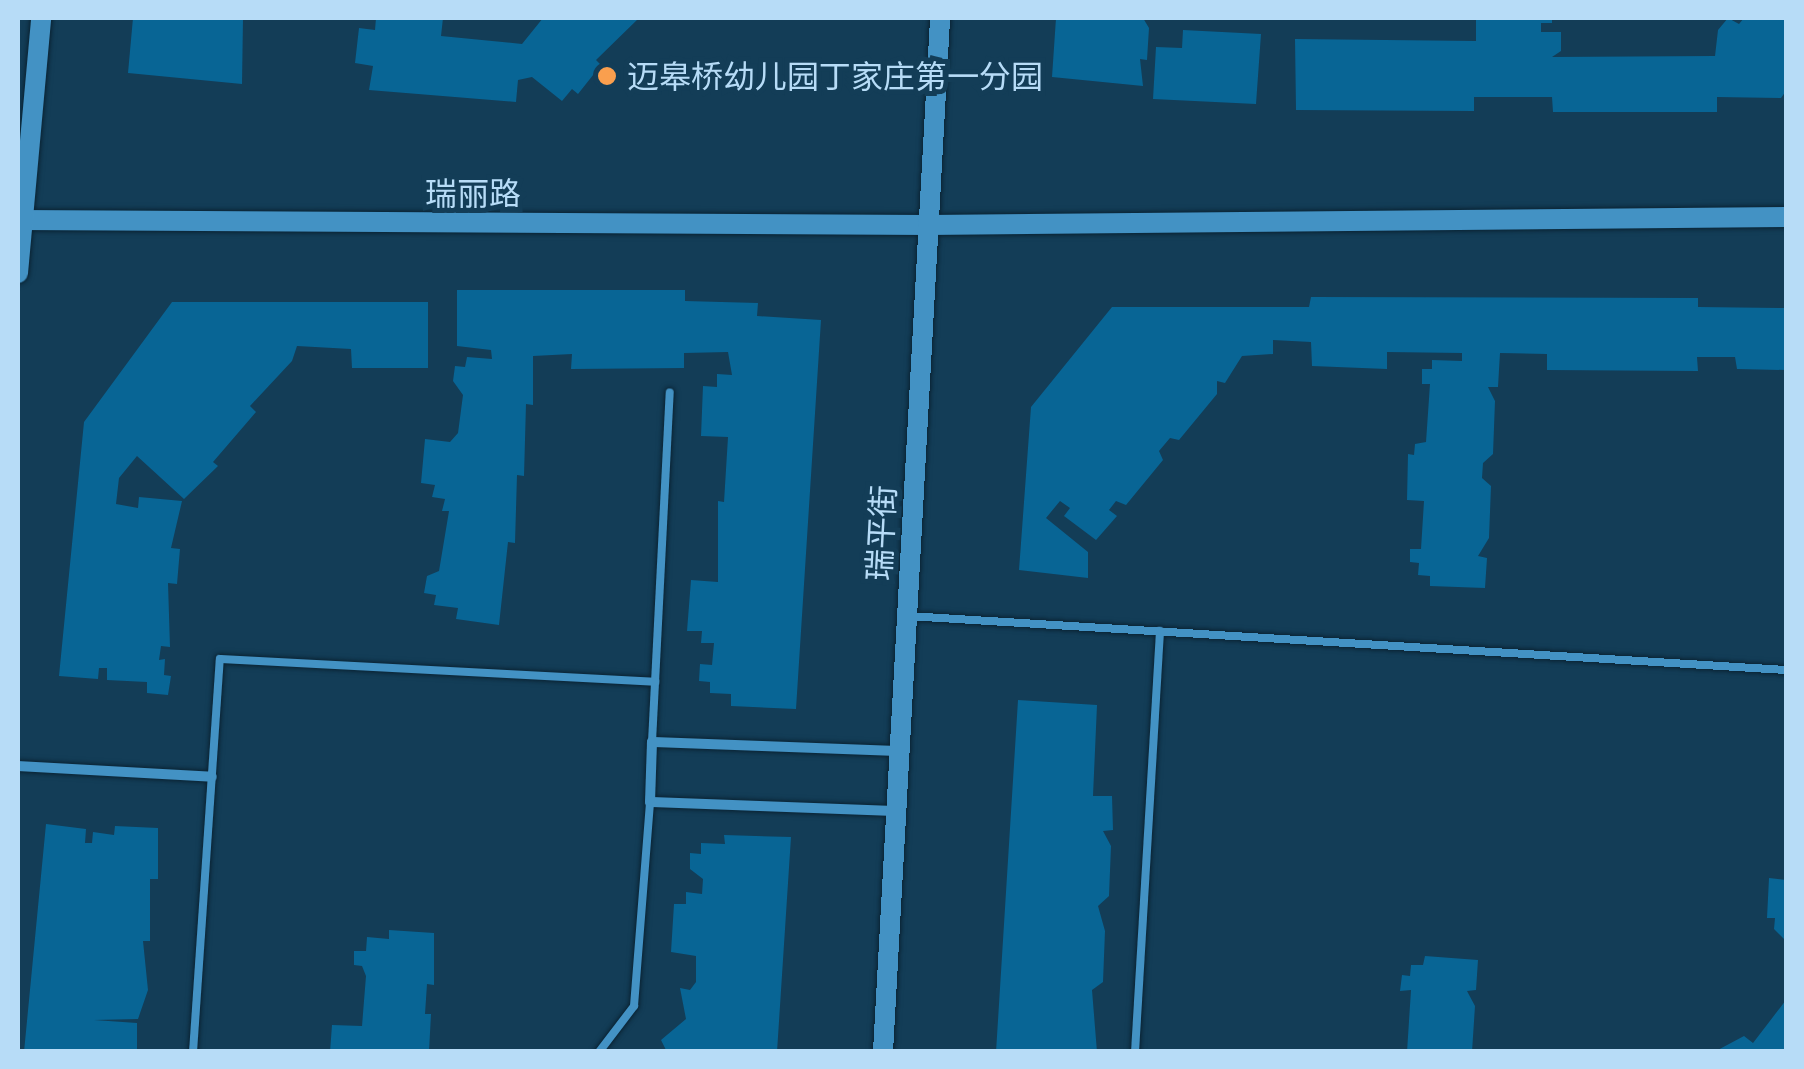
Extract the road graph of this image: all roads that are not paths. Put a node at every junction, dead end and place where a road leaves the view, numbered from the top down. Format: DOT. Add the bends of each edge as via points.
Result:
graph roads {
  1 [pos="41,18"];
  2 [pos="940,18"];
  3 [pos="1786,217"];
  4 [pos="20,220"];
  5 [pos="928,226"];
  6 [pos="18,272"];
  7 [pos="670,392"];
  8 [pos="907,616"];
  9 [pos="1160,631"];
  10 [pos="1786,670"];
  11 [pos="655,682"];
  12 [pos="652,742"];
  13 [pos="899,750"];
  14 [pos="18,766"];
  15 [pos="212,777"];
  16 [pos="650,802"];
  17 [pos="896,810"];
  18 [pos="193,1052"];
  19 [pos="599,1052"];
  20 [pos="883,1052"];
  21 [pos="1134,1052"];
  1 -- 4 [label="street"];
  2 -- 5 [label="street, 瑞平街"];
  3 -- 5 [label="street, 瑞丽路"];
  4 -- 5 [label="street, 瑞丽路"];
  4 -- 6 [label="street"];
  5 -- 8 [label="street, 瑞平街"];
  7 -- 11 [label="lane"];
  8 -- 9 [label="lane"];
  8 -- 13 [label="street, 瑞平街"];
  9 -- 10 [label="lane"];
  9 -- 21 [label="lane"];
  11 -- 12 [label="lane"];
  11 -- 15 [label="lane" via="220,658"];
  12 -- 13 [label="street"];
  12 -- 16 [label="street"];
  13 -- 17 [label="street, 瑞平街"];
  14 -- 15 [label="street"];
  15 -- 18 [label="lane"];
  16 -- 17 [label="street"];
  16 -- 19 [label="lane" via="634,1006"];
  17 -- 20 [label="street, 瑞平街"];
}
